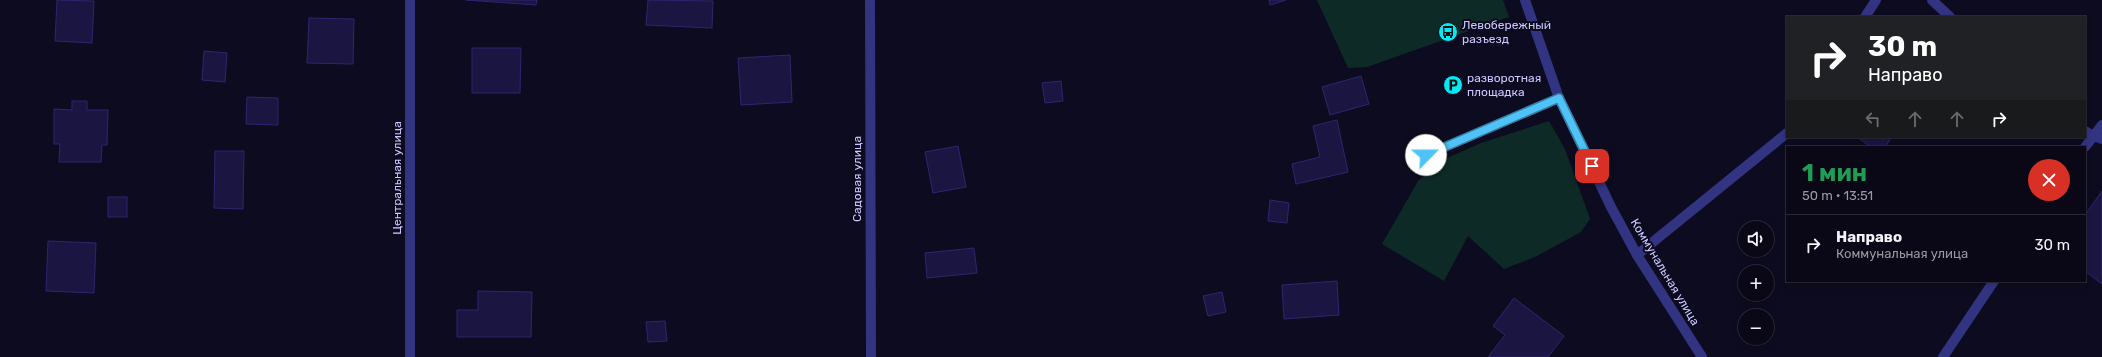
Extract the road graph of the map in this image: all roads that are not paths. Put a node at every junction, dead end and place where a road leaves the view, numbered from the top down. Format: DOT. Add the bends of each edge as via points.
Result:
graph roads {
  1 [pos="410,0"];
  2 [pos="870,0"];
  3 [pos="1525,0"];
  4 [pos="1876,0"];
  5 [pos="1932,0"];
  6 [pos="1866,16"];
  7 [pos="1949,16"];
  8 [pos="1559,98"];
  9 [pos="2102,125"];
  10 [pos="1786,134"];
  11 [pos="2093,135"];
  12 [pos="2086,146"];
  13 [pos="1426,155"];
  14 [pos="1637,255"];
  15 [pos="1993,282"];
  16 [pos="410,357"];
  17 [pos="871,357"];
  18 [pos="1702,357"];
  19 [pos="1943,357"];
  1 -- 16 [label="street, Центральная улица"];
  2 -- 17 [label="street, Садовая улица"];
  3 -- 8 [label="street, Коммунальная улица"];
  4 -- 6 [label="street"];
  5 -- 7 [label="street"];
  8 -- 13 [label="street"];
  8 -- 14 [label="street, Коммунальная улица"];
  9 -- 11 [label="street"];
  10 -- 14 [label="street"];
  11 -- 12 [label="street"];
  14 -- 18 [label="street, Коммунальная улица"];
  15 -- 19 [label="street"];
}
